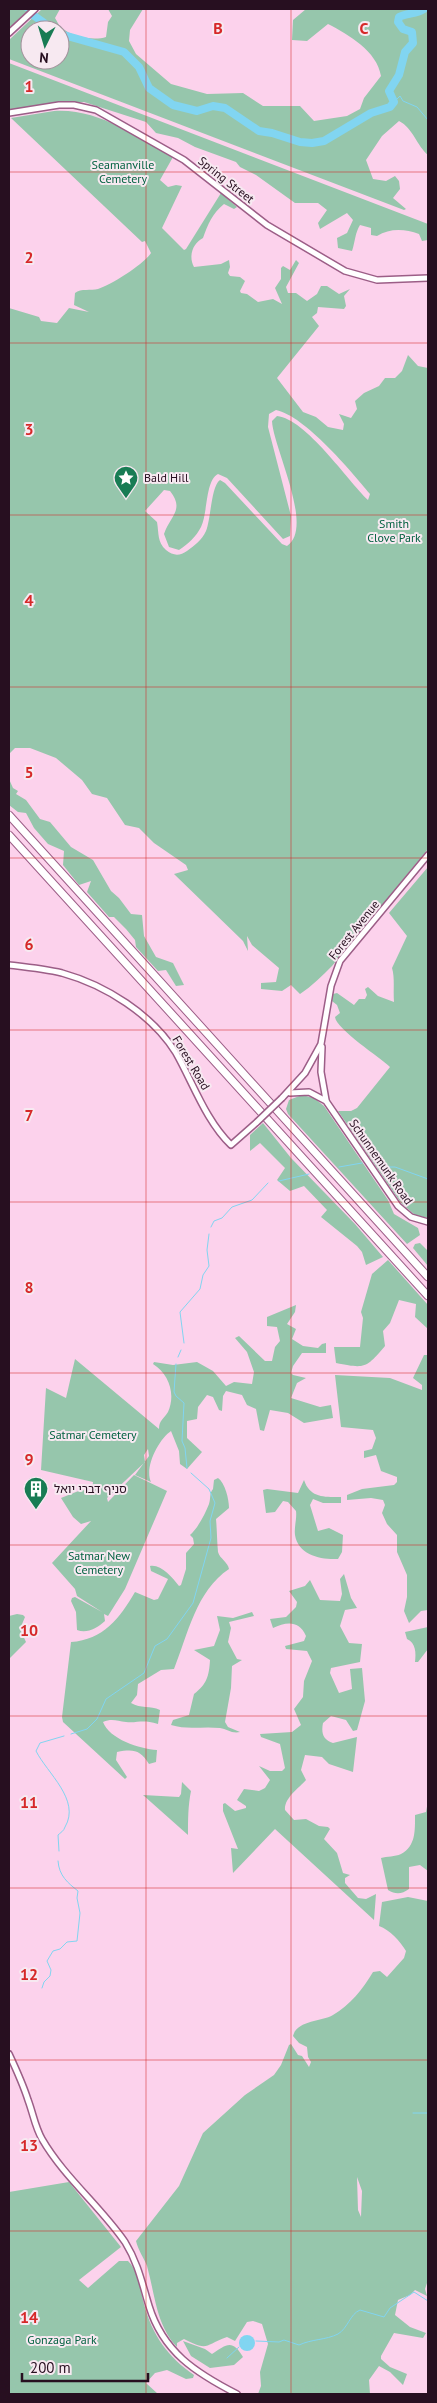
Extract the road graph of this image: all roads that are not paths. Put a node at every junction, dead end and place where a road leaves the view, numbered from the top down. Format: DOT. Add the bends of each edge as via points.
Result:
graph roads {
  1 [pos="35,9"];
  2 [pos="9,33"];
  3 [pos="9,113"];
  4 [pos="428,278"];
  5 [pos="9,815"];
  6 [pos="9,835"];
  7 [pos="428,855"];
  8 [pos="9,965"];
  9 [pos="322,1039"];
  10 [pos="288,1094"];
  11 [pos="326,1101"];
  12 [pos="231,1145"];
  13 [pos="428,1222"];
  14 [pos="428,1277"];
  15 [pos="428,1296"];
  16 [pos="9,2054"];
  17 [pos="237,2394"];
  1 -- 2 [label="street"];
  3 -- 4 [label="street, Spring Street" via="59,105 96,110 190,164 267,225 345,271 377,280"];
  5 -- 14 [label="highway"];
  6 -- 15 [label="highway"];
  7 -- 9 [label="street, Forest Avenue" via="340,961 331,986"];
  8 -- 12 [label="street, Forest Road" via="72,977 105,990 139,1013 175,1052 214,1124"];
  9 -- 10 [label="street, Forest Avenue" via="309,1067"];
  9 -- 11 [label="street, Schunnemunk Road" via="320,1072"];
  10 -- 11 [label="street" via="309,1092"];
  10 -- 12 [label="street, Forest Avenue, bridge"];
  11 -- 13 [label="street, Schunnemunk Road" via="398,1206 411,1217"];
  16 -- 17 [label="street" via="41,2138 100,2209 132,2254 142,2276 150,2310 174,2351 191,2368"];
}
